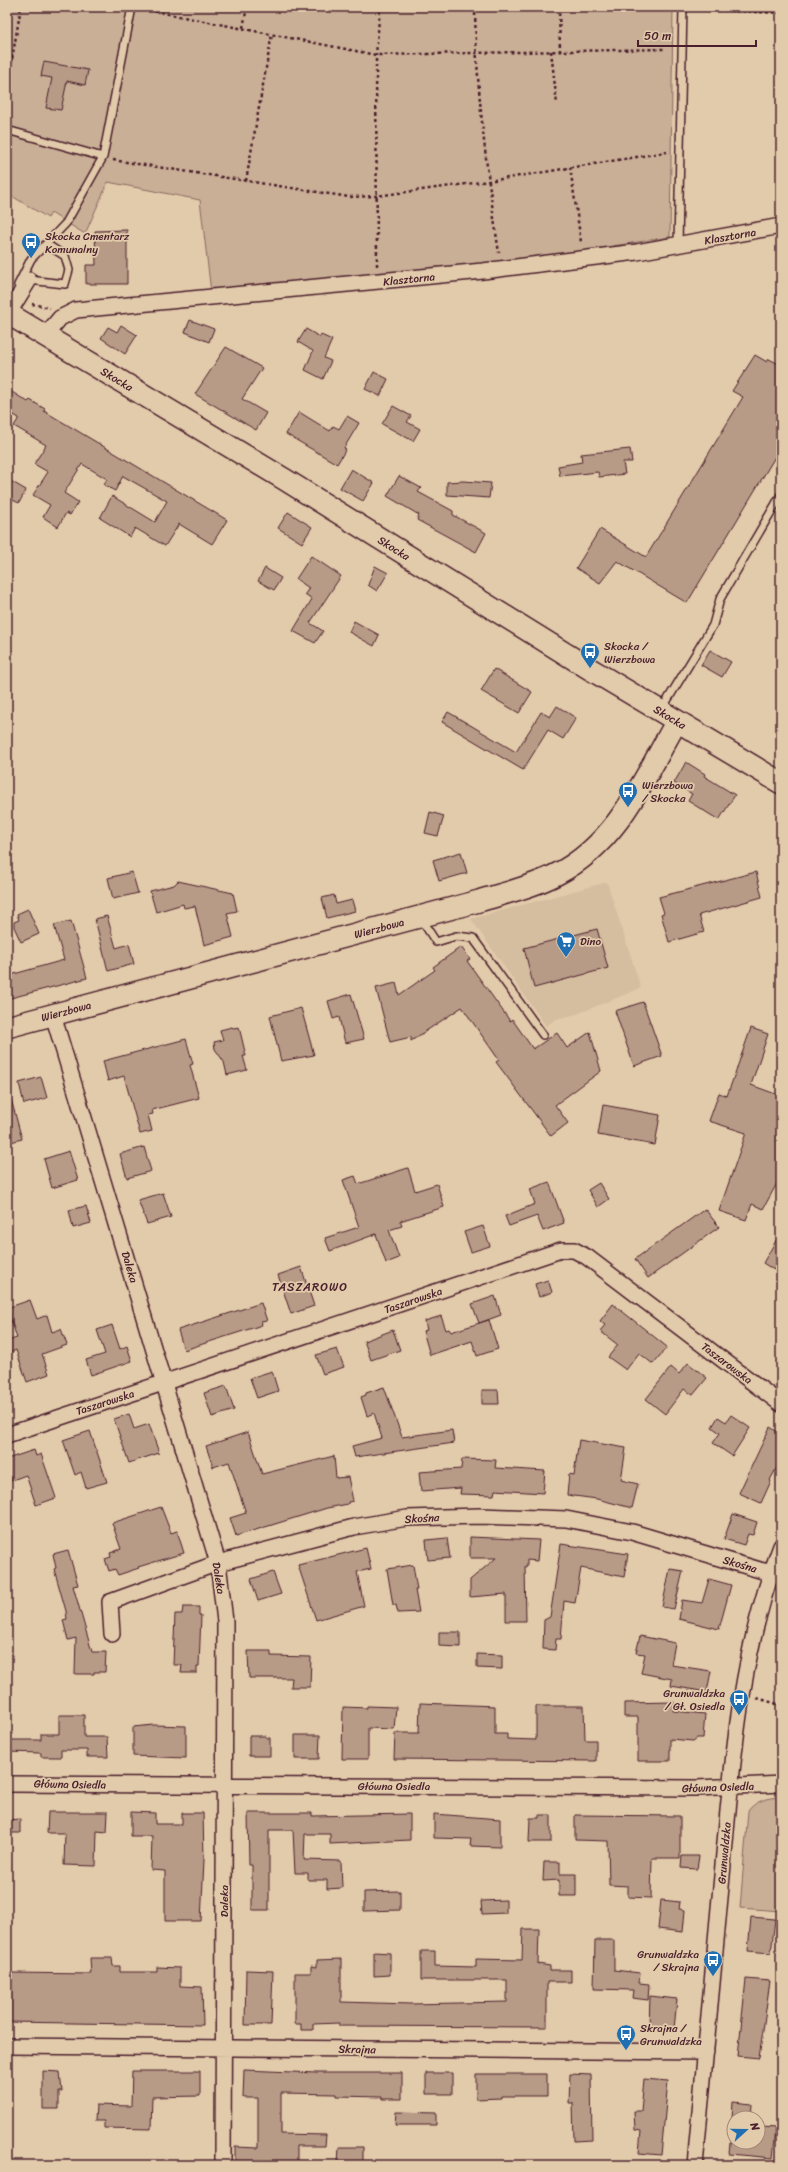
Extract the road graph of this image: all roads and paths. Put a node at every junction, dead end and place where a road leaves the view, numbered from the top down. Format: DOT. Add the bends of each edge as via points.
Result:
graph roads {
  1 [pos="21,7"];
  2 [pos="132,7"];
  3 [pos="247,7"];
  4 [pos="380,7"];
  5 [pos="475,7"];
  6 [pos="559,7"];
  7 [pos="140,8"];
  8 [pos="683,8"];
  9 [pos="781,13"];
  10 [pos="243,28"];
  11 [pos="272,34"];
  12 [pos="664,49"];
  13 [pos="551,51"];
  14 [pos="560,51"];
  15 [pos="476,53"];
  16 [pos="376,54"];
  17 [pos="7,88"];
  18 [pos="557,104"];
  19 [pos="7,130"];
  20 [pos="667,152"];
  21 [pos="103,157"];
  22 [pos="570,167"];
  23 [pos="246,181"];
  24 [pos="489,181"];
  25 [pos="376,196"];
  26 [pos="781,226"];
  27 [pos="581,242"];
  28 [pos="46,244"];
  29 [pos="678,245"];
  30 [pos="499,253"];
  31 [pos="29,280"];
  32 [pos="377,282"];
  33 [pos="30,304"];
  34 [pos="7,311"];
  35 [pos="60,318"];
  36 [pos="45,336"];
  37 [pos="781,495"];
  38 [pos="668,716"];
  39 [pos="781,783"];
  40 [pos="420,917"];
  41 [pos="53,1015"];
  42 [pos="7,1027"];
  43 [pos="543,1036"];
  44 [pos="165,1383"];
  45 [pos="781,1404"];
  46 [pos="7,1435"];
  47 [pos="781,1546"];
  48 [pos="218,1563"];
  49 [pos="770,1573"];
  50 [pos="112,1634"];
  51 [pos="757,1698"];
  52 [pos="781,1705"];
  53 [pos="7,1784"];
  54 [pos="781,1784"];
  55 [pos="225,1785"];
  56 [pos="730,1788"];
  57 [pos="7,2046"];
  58 [pos="223,2048"];
  59 [pos="706,2052"];
  60 [pos="223,2165"];
  61 [pos="695,2165"];
  1 -- 17 [label="path"];
  2 -- 21 [label="lane"];
  3 -- 10 [label="path"];
  4 -- 16 [label="path"];
  5 -- 15 [label="path"];
  6 -- 14 [label="path"];
  7 -- 10 [label="path"];
  8 -- 9 [label="path"];
  8 -- 29 [label="lane"];
  10 -- 11 [label="path"];
  11 -- 16 [label="path"];
  11 -- 23 [label="path"];
  12 -- 14 [label="path"];
  13 -- 14 [label="path"];
  13 -- 15 [label="path"];
  13 -- 18 [label="path"];
  15 -- 16 [label="path"];
  15 -- 24 [label="path"];
  16 -- 25 [label="path"];
  19 -- 21 [label="lane"];
  20 -- 22 [label="path"];
  21 -- 23 [label="path" via="118,162"];
  21 -- 28 [label="lane" via="66,223"];
  22 -- 24 [label="path"];
  22 -- 27 [label="path"];
  23 -- 25 [label="path" via="350,197"];
  24 -- 25 [label="path"];
  24 -- 30 [label="path"];
  25 -- 32 [label="path"];
  26 -- 29 [label="street, Klasztorna"];
  28 -- 31 [label="lane" via="65,256 69,270 65,284"];
  28 -- 34 [label="lane" via="31,259"];
  29 -- 32 [label="street, Klasztorna" via="483,271"];
  31 -- 34 [label="street"];
  32 -- 35 [label="street, Klasztorna" via="76,310"];
  33 -- 35 [label="path" via="51,308"];
  34 -- 36 [label="street, Skocka"];
  35 -- 36 [label="street, Klasztorna"];
  36 -- 38 [label="street, Skocka"];
  37 -- 38 [label="lane" via="720,599 713,625"];
  38 -- 39 [label="street, Skocka"];
  38 -- 40 [label="street, Wierzbowa" via="628,808 608,835 578,862 556,875 522,888"];
  40 -- 41 [label="street, Wierzbowa"];
  40 -- 43 [label="lane" via="436,942 456,936 473,938"];
  41 -- 42 [label="street, Wierzbowa"];
  41 -- 44 [label="street, Daleka"];
  44 -- 45 [label="street, Taszarowska" via="561,1250 574,1250"];
  44 -- 46 [label="street, Taszarowska"];
  44 -- 48 [label="street, Daleka"];
  47 -- 49 [label="street, Grunwaldzka"];
  48 -- 49 [label="street, Skośna" via="354,1527 407,1518 480,1516 566,1519 624,1531"];
  48 -- 50 [label="street, Skośna" via="110,1602"];
  48 -- 55 [label="street, Daleka" via="225,1621"];
  49 -- 56 [label="street, Grunwaldzka" via="744,1681"];
  51 -- 52 [label="path"];
  53 -- 55 [label="street, Główna Osiedla"];
  54 -- 56 [label="street, Główna Osiedla"];
  55 -- 56 [label="street, Główna Osiedla"];
  55 -- 58 [label="street, Daleka"];
  56 -- 59 [label="street, Grunwaldzka"];
  57 -- 58 [label="street, Skrajna"];
  58 -- 59 [label="street, Skrajna"];
  58 -- 60 [label="street, Daleka"];
  59 -- 61 [label="street, Grunwaldzka"];
}
